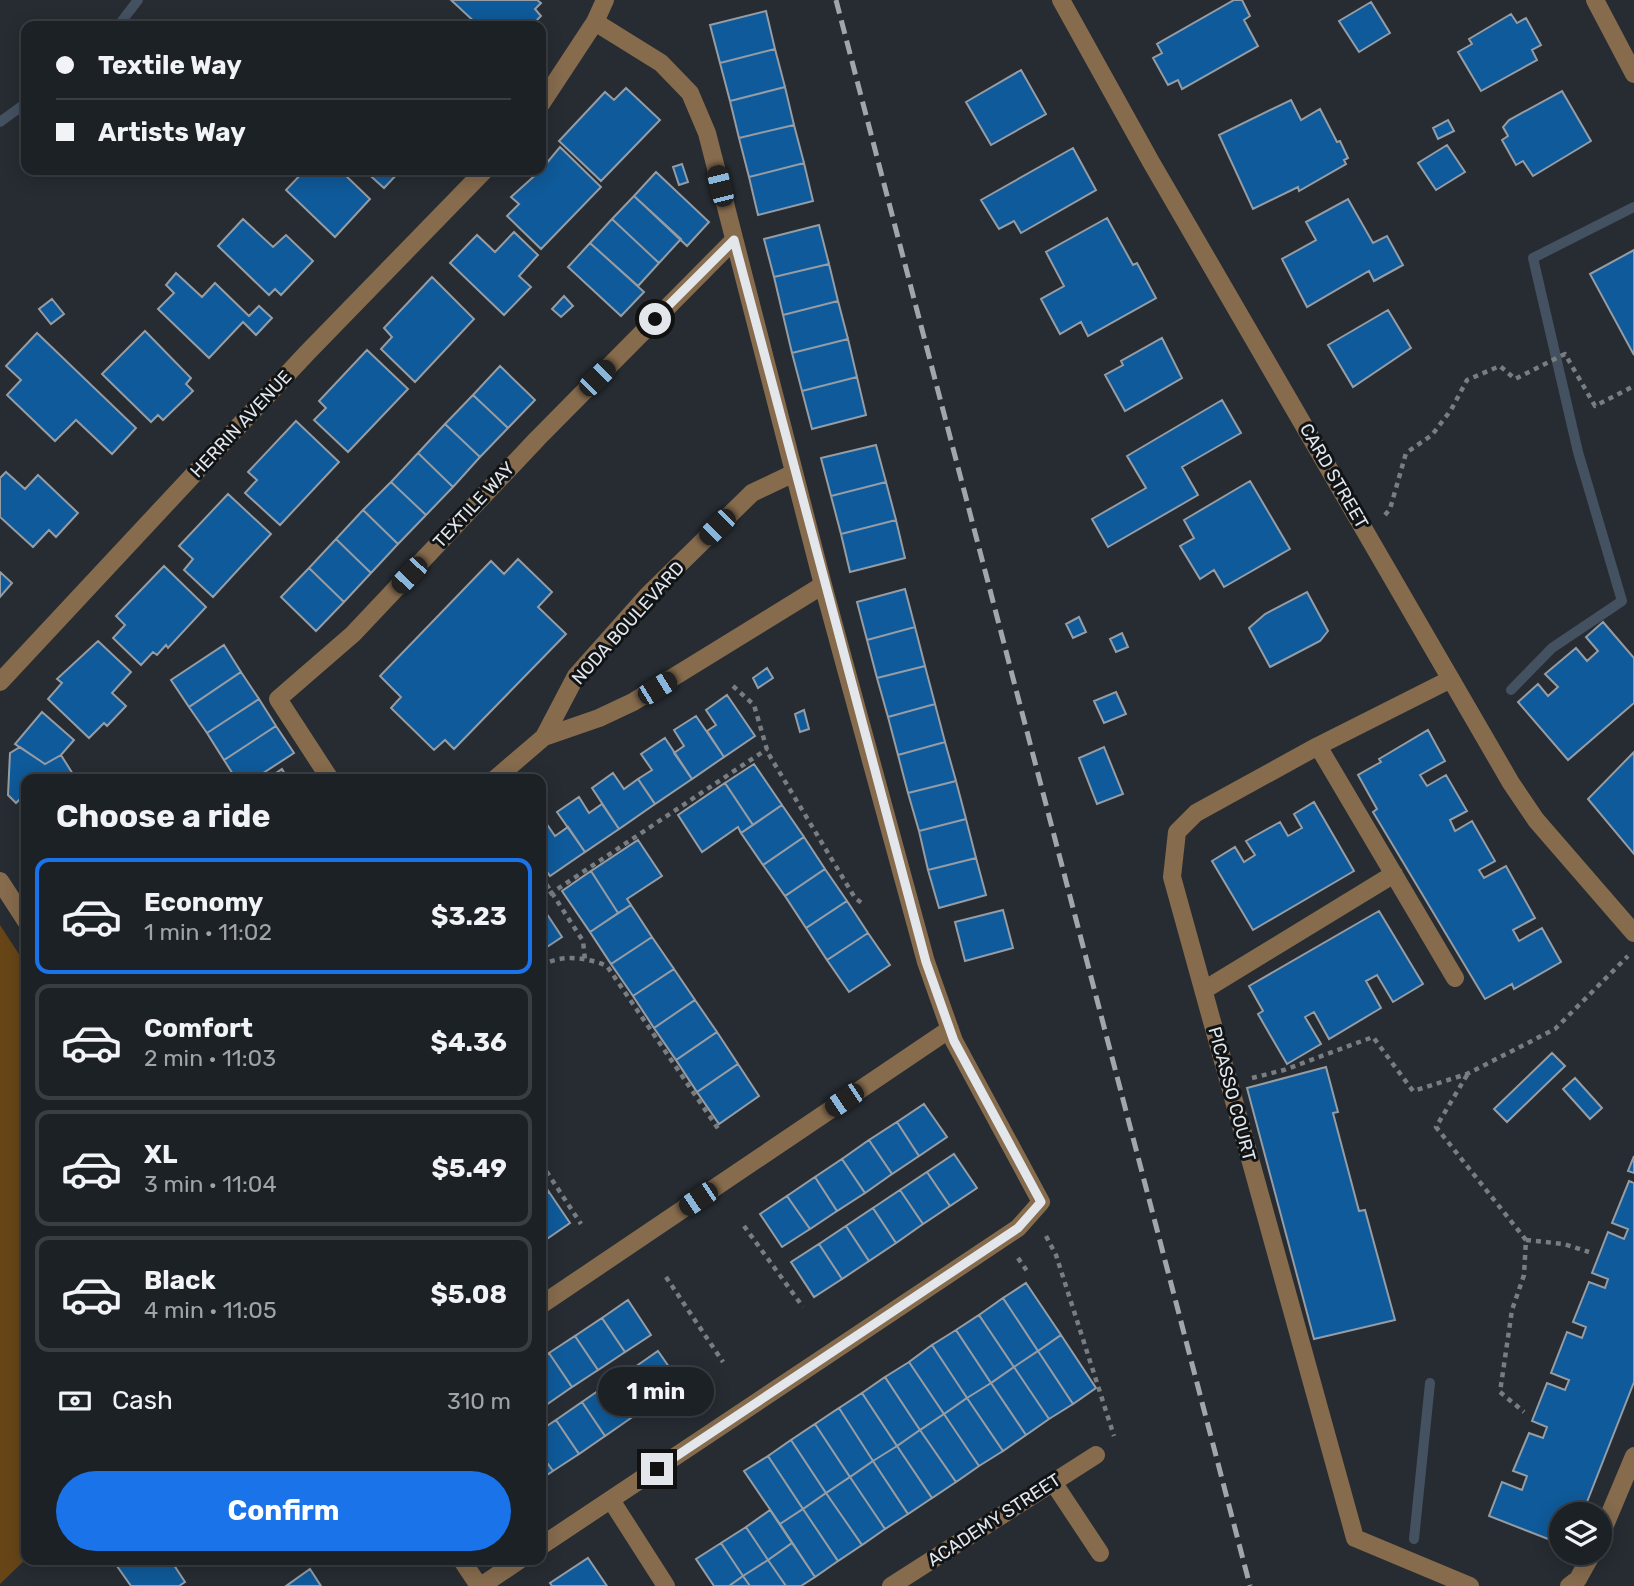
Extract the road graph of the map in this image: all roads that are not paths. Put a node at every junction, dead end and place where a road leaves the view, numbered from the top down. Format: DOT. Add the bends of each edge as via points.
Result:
graph roads {
  1 [pos="605,0"];
  2 [pos="1061,0"];
  3 [pos="1595,0"];
  4 [pos="595,22"];
  5 [pos="1634,74"];
  6 [pos="546,96"];
  7 [pos="480,175"];
  8 [pos="734,240"];
  9 [pos="794,473"];
  10 [pos="824,585"];
  11 [pos="1451,679"];
  12 [pos="0,682"];
  13 [pos="544,737"];
  14 [pos="1318,746"];
  15 [pos="327,774"];
  16 [pos="501,774"];
  17 [pos="1394,874"];
  18 [pos="0,881"];
  19 [pos="21,912"];
  20 [pos="1633,930"];
  21 [pos="1455,978"];
  22 [pos="1204,990"];
  23 [pos="950,1029"];
  24 [pos="546,1302"];
  25 [pos="1096,1455"];
  26 [pos="1634,1455"];
  27 [pos="1053,1482"];
  28 [pos="611,1500"];
  29 [pos="1612,1508"];
  30 [pos="546,1543"];
  31 [pos="1100,1553"];
  32 [pos="465,1565"];
  33 [pos="512,1565"];
  34 [pos="1585,1565"];
  35 [pos="480,1586"];
  36 [pos="666,1586"];
  37 [pos="891,1586"];
  38 [pos="1470,1586"];
  39 [pos="1569,1586"];
  1 -- 4 [label="street"];
  2 -- 11 [label="street, CARD STREET"];
  3 -- 5 [label="street"];
  4 -- 6 [label="street"];
  4 -- 8 [label="street" via="662,63 690,93 707,133"];
  7 -- 12 [label="street, HERRIN AVENUE"];
  8 -- 9 [label="street"];
  8 -- 15 [label="street, TEXTILE WAY" via="538,438 353,635 278,699"];
  9 -- 10 [label="street"];
  9 -- 13 [label="street, NODA BOULEVARD" via="752,493 647,596 576,676"];
  10 -- 13 [label="street, NODA BOULEVARD" via="634,702"];
  10 -- 23 [label="street" via="926,962"];
  11 -- 14 [label="street, PICASSO COURT"];
  11 -- 20 [label="street, CARD STREET" via="1536,820"];
  13 -- 16 [label="street, NODA BOULEVARD"];
  14 -- 17 [label="street"];
  14 -- 22 [label="street, PICASSO COURT" via="1196,813 1177,832 1172,877"];
  17 -- 21 [label="street"];
  17 -- 22 [label="street"];
  18 -- 19 [label="street"];
  22 -- 38 [label="street, PICASSO COURT" via="1355,1538"];
  23 -- 24 [label="street"];
  23 -- 28 [label="street" via="1037,1208 1018,1228"];
  25 -- 27 [label="street, ACADEMY STREET"];
  26 -- 29 [label="street"];
  27 -- 31 [label="street"];
  27 -- 37 [label="street, ACADEMY STREET"];
  28 -- 30 [label="street"];
  28 -- 36 [label="street"];
  32 -- 35 [label="street"];
  33 -- 35 [label="street"];
  34 -- 39 [label="street"];
}
